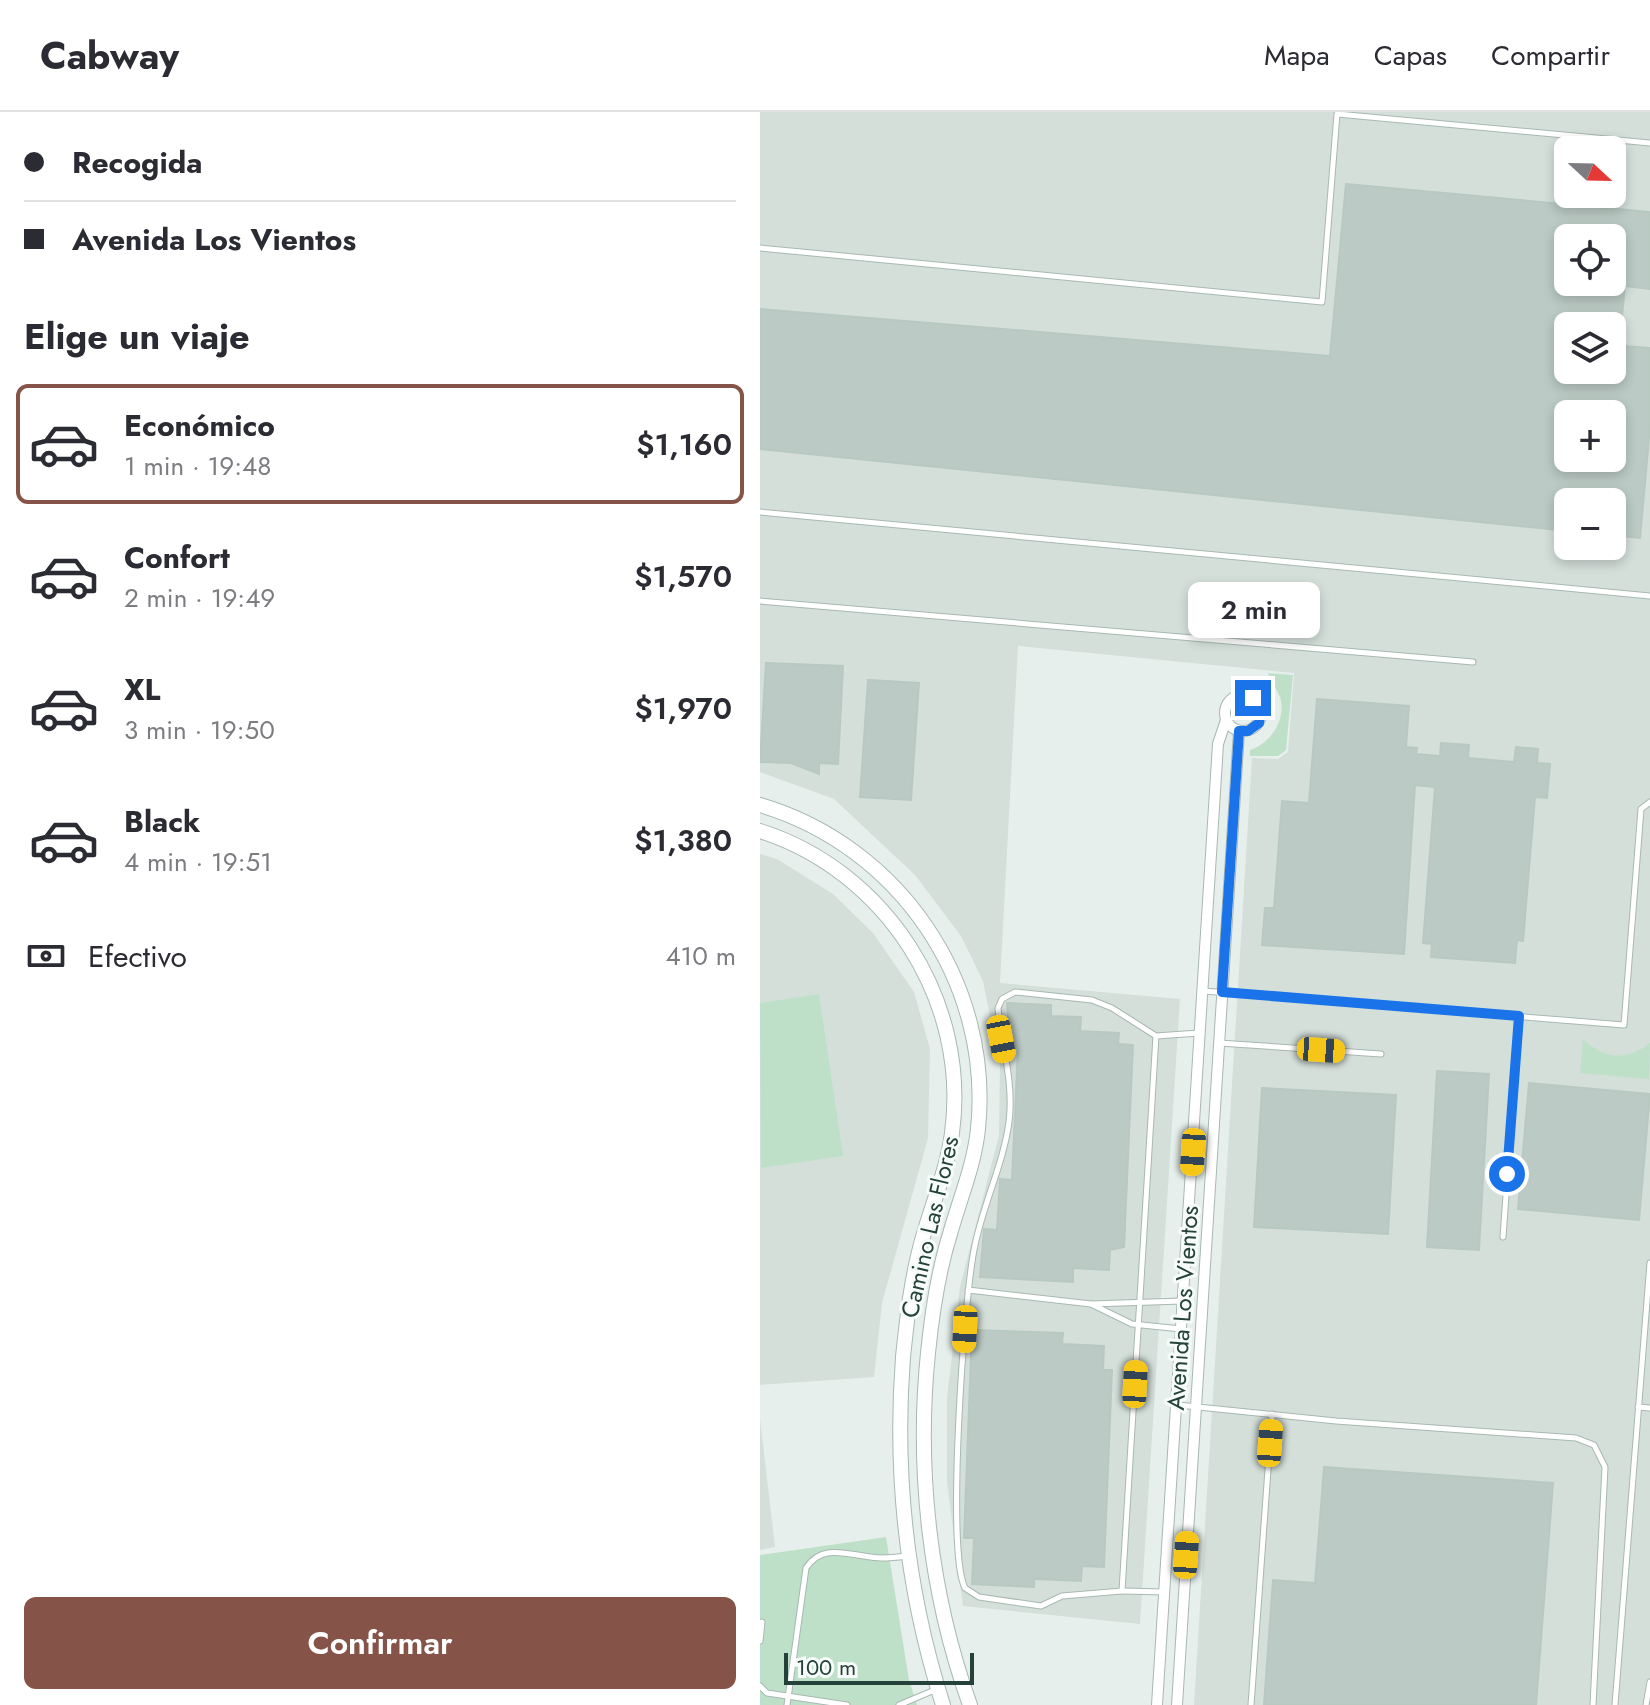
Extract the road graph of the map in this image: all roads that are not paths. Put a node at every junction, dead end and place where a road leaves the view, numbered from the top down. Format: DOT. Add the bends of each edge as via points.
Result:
graph roads {
  1 [pos="1650,143"];
  2 [pos="760,248"];
  3 [pos="760,512"];
  4 [pos="1650,596"];
  5 [pos="760,601"];
  6 [pos="1473,662"];
  7 [pos="1226,720"];
  8 [pos="1239,731"];
  9 [pos="1650,802"];
  10 [pos="760,805"];
  11 [pos="760,831"];
  12 [pos="1203,991"];
  13 [pos="1222,992"];
  14 [pos="1519,1016"];
  15 [pos="1201,1033"];
  16 [pos="1156,1036"];
  17 [pos="1219,1043"];
  18 [pos="1381,1054"];
  19 [pos="1503,1237"];
  20 [pos="1650,1263"];
  21 [pos="968,1290"];
  22 [pos="1140,1300"];
  23 [pos="1183,1301"];
  24 [pos="1091,1304"];
  25 [pos="1138,1325"];
  26 [pos="1182,1329"];
  27 [pos="1177,1404"];
  28 [pos="1196,1406"];
  29 [pos="1638,1407"];
  30 [pos="1650,1408"];
  31 [pos="1272,1414"];
  32 [pos="908,1556"];
  33 [pos="1122,1591"];
  34 [pos="1165,1592"];
  35 [pos="762,1622"];
  36 [pos="760,1641"];
  37 [pos="1649,1685"];
  38 [pos="760,1686"];
  39 [pos="938,1689"];
  40 [pos="789,1697"];
  41 [pos="787,1705"];
  42 [pos="847,1705"];
  43 [pos="899,1705"];
  44 [pos="943,1705"];
  45 [pos="970,1705"];
  46 [pos="1157,1705"];
  47 [pos="1177,1705"];
  48 [pos="1251,1705"];
  49 [pos="1593,1705"];
  50 [pos="1615,1705"];
  51 [pos="1646,1705"];
  1 -- 2 [label="lane" via="1337,114 1322,302"];
  3 -- 4 [label="lane"];
  5 -- 6 [label="lane"];
  7 -- 8 [label="street"];
  7 -- 8 [label="street, Avenida Los Vientos" via="1232,699 1253,698 1261,709 1259,723"];
  7 -- 12 [label="street, Avenida Los Vientos" via="1218,744"];
  8 -- 13 [label="street, Avenida Los Vientos"];
  9 -- 14 [label="lane" via="1641,809 1624,1025"];
  10 -- 45 [label="street, Camino Las Flores" via="833,836 869,861 901,894 941,948 973,1035 978,1128 938,1286 924,1422 934,1563"];
  11 -- 32 [label="street, Camino Las Flores" via="828,863 889,917 924,971 950,1045 955,1088 952,1135 917,1262 904,1356 900,1456"];
  12 -- 13 [label="lane"];
  12 -- 15 [label="street, Avenida Los Vientos"];
  13 -- 14 [label="lane"];
  13 -- 17 [label="street, Avenida Los Vientos"];
  14 -- 19 [label="lane"];
  15 -- 16 [label="lane"];
  15 -- 23 [label="street, Avenida Los Vientos"];
  16 -- 21 [label="lane" via="1092,1000 1015,992 1002,999 998,1008 1009,1070 1009,1122 979,1227"];
  16 -- 22 [label="lane"];
  17 -- 18 [label="lane"];
  17 -- 28 [label="street, Avenida Los Vientos"];
  20 -- 29 [label="lane"];
  21 -- 24 [label="lane"];
  21 -- 33 [label="lane" via="957,1499 963,1583 979,1597 1041,1606 1062,1596"];
  22 -- 23 [label="lane"];
  22 -- 24 [label="lane"];
  22 -- 25 [label="lane"];
  23 -- 26 [label="street, Avenida Los Vientos"];
  24 -- 25 [label="lane"];
  25 -- 26 [label="lane"];
  25 -- 33 [label="lane"];
  26 -- 27 [label="street, Avenida Los Vientos"];
  27 -- 28 [label="lane"];
  27 -- 34 [label="street, Avenida Los Vientos"];
  28 -- 31 [label="lane"];
  28 -- 47 [label="street, Avenida Los Vientos"];
  29 -- 30 [label="lane"];
  29 -- 50 [label="lane"];
  31 -- 48 [label="lane"];
  31 -- 49 [label="lane" via="1576,1438 1594,1445 1605,1474"];
  32 -- 39 [label="street, Camino Las Flores"];
  32 -- 40 [label="lane" via="881,1559 825,1552 813,1557 806,1568"];
  33 -- 34 [label="lane"];
  34 -- 46 [label="street, Avenida Los Vientos"];
  35 -- 36 [label="lane"];
  37 -- 51 [label="lane"];
  38 -- 40 [label="lane" via="767,1693"];
  39 -- 43 [label="lane"];
  39 -- 44 [label="street, Camino Las Flores"];
  40 -- 41 [label="lane"];
  40 -- 42 [label="lane"];
}
